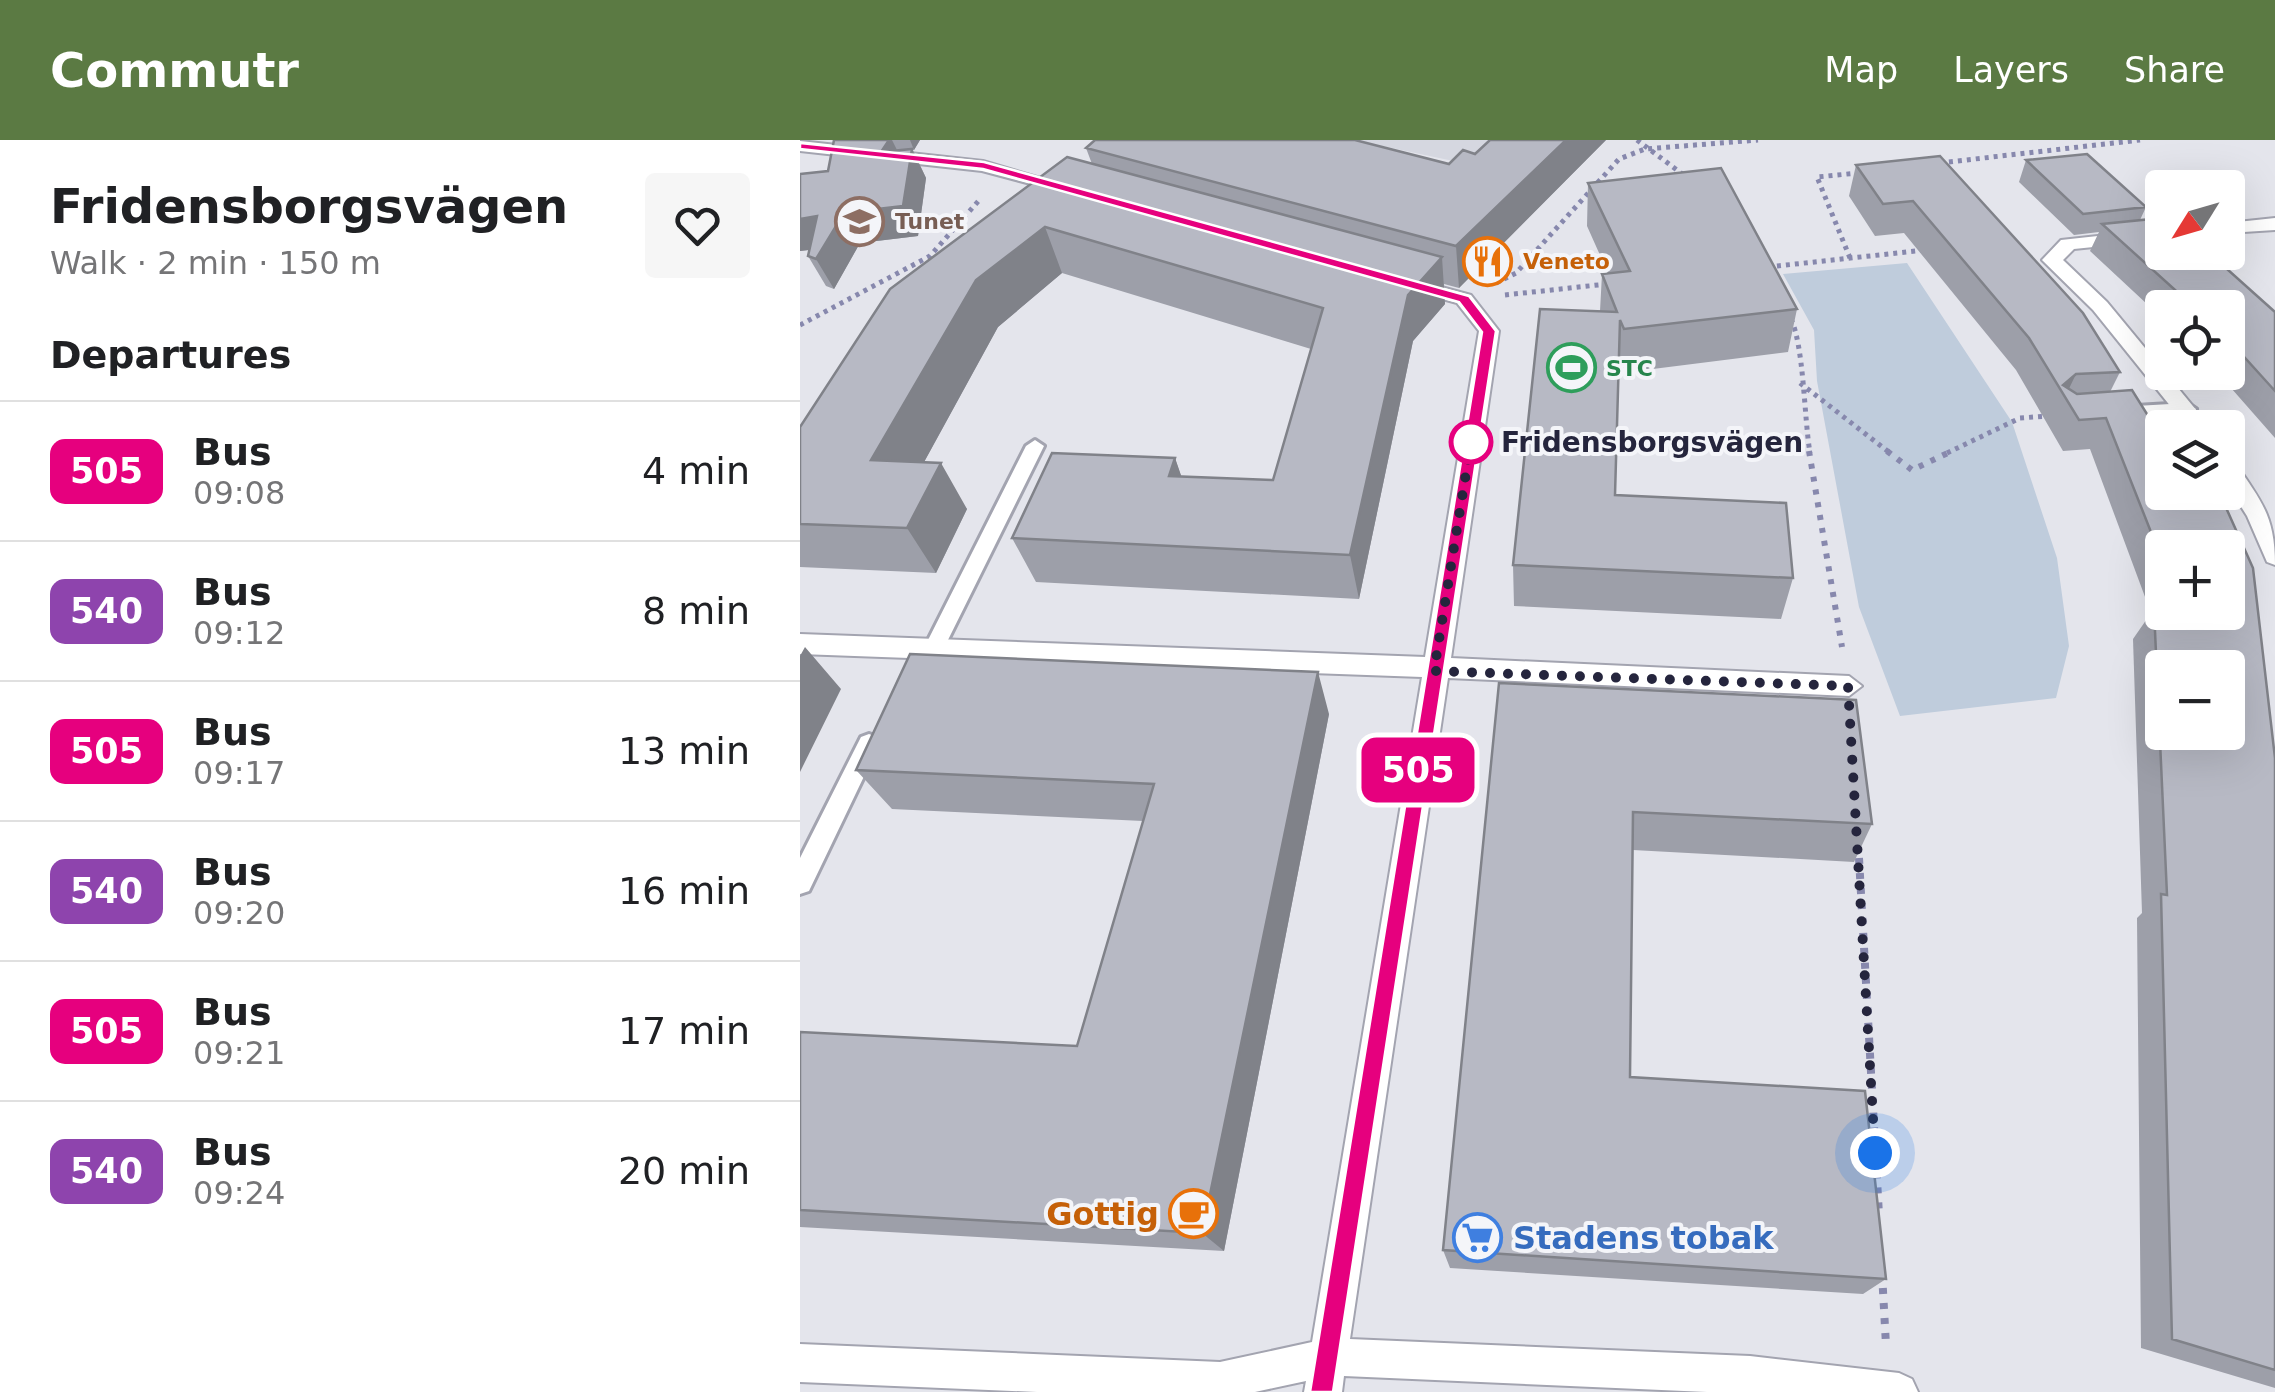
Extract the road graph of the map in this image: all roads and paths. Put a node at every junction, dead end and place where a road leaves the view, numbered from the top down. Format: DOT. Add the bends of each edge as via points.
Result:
graph roads {
  1 [pos="1637,140"];
  2 [pos="1758,140"];
  3 [pos="2140,140"];
  4 [pos="800,146"];
  5 [pos="1645,149"];
  6 [pos="1931,164"];
  7 [pos="1874,171"];
  8 [pos="1688,178"];
  9 [pos="988,189"];
  10 [pos="1106,200"];
  11 [pos="2275,224"];
  12 [pos="2245,227"];
  13 [pos="2145,236"];
  14 [pos="1929,250"];
  15 [pos="1850,258"];
  16 [pos="1388,278"];
  17 [pos="1617,283"];
  18 [pos="1774,284"];
  19 [pos="1464,299"];
  20 [pos="1790,317"];
  21 [pos="800,325"];
  22 [pos="1800,384"];
  23 [pos="2187,409"];
  24 [pos="2060,416"];
  25 [pos="1034,446"];
  26 [pos="2245,496"];
  27 [pos="2275,556"];
  28 [pos="800,644"];
  29 [pos="920,651"];
  30 [pos="1434,671"];
  31 [pos="1848,686"];
  32 [pos="875,730"];
  33 [pos="1858,842"];
  34 [pos="800,883"];
  35 [pos="1880,1231"];
  36 [pos="1882,1270"];
  37 [pos="800,1363"];
  38 [pos="1326,1374"];
  39 [pos="1889,1391"];
  40 [pos="1899,1392"];
  1 -- 5 [label="path"];
  2 -- 5 [label="path"];
  3 -- 6 [label="path"];
  4 -- 10 [label="street" via="984,166"];
  5 -- 8 [label="path"];
  5 -- 19 [label="path" via="1618,159 1516,272"];
  7 -- 15 [label="path" via="1817,178"];
  9 -- 21 [label="path" via="930,256"];
  11 -- 12 [label="street"];
  13 -- 23 [label="street" via="2068,244 2052,260"];
  14 -- 15 [label="path"];
  15 -- 18 [label="path" via="1766,267"];
  16 -- 19 [label="street"];
  17 -- 19 [label="path"];
  19 -- 30 [label="street" via="1489,331"];
  20 -- 22 [label="path" via="1798,334"];
  22 -- 24 [label="path" via="1912,470 2020,418"];
  22 -- 31 [label="path"];
  23 -- 24 [label="lane"];
  25 -- 29 [label="lane"];
  26 -- 27 [label="street"];
  28 -- 29 [label="street"];
  29 -- 30 [label="street"];
  30 -- 31 [label="street"];
  30 -- 38 [label="street"];
  32 -- 34 [label="lane"];
  33 -- 35 [label="path"];
  36 -- 39 [label="path"];
  37 -- 38 [label="street" via="1220,1381"];
  38 -- 39 [label="street" via="1750,1375"];
  39 -- 40 [label="street"];
}
